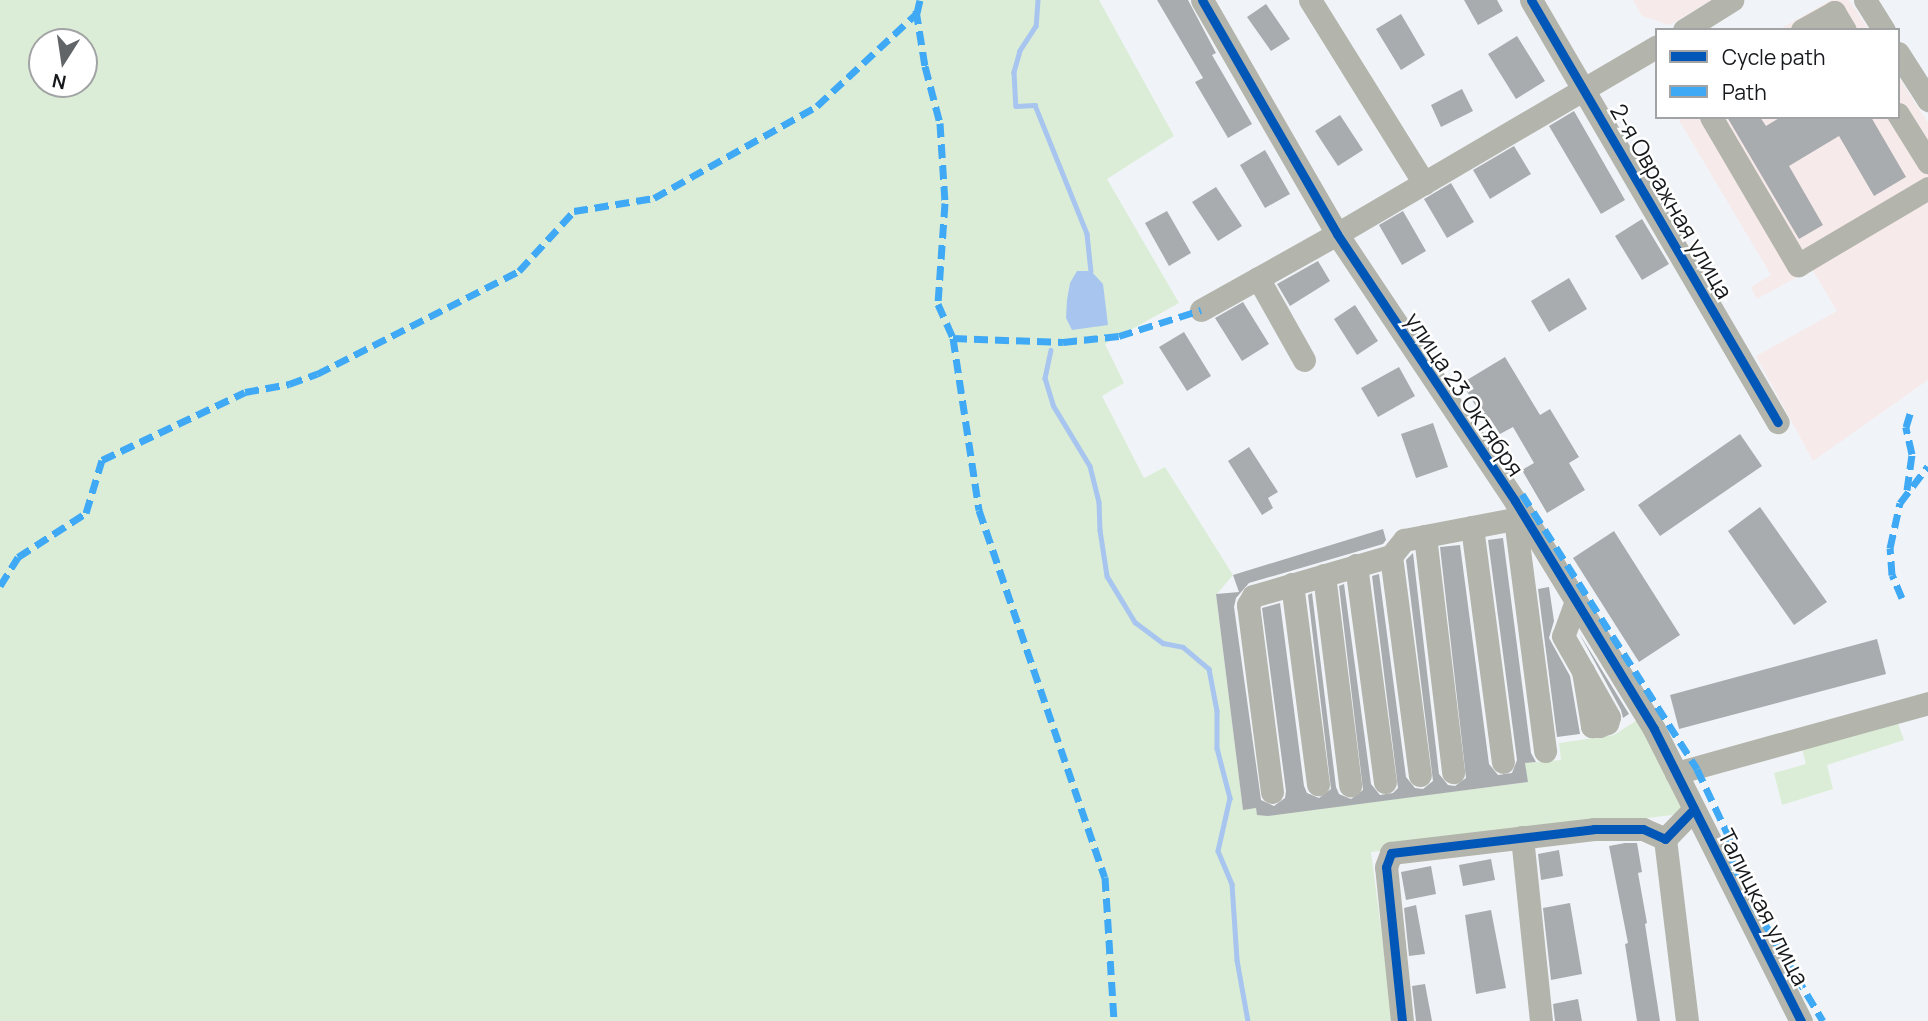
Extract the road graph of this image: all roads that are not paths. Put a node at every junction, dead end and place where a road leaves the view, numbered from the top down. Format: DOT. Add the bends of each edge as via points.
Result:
graph roads {
  1 [pos="1202,0"];
  2 [pos="1310,0"];
  3 [pos="1531,0"];
  4 [pos="1732,0"];
  5 [pos="1872,2"];
  6 [pos="1687,28"];
  7 [pos="1806,28"];
  8 [pos="1844,28"];
  9 [pos="1883,28"];
  10 [pos="1655,47"];
  11 [pos="1900,56"];
  12 [pos="1586,90"];
  13 [pos="1924,93"];
  14 [pos="1900,99"];
  15 [pos="1900,117"];
  16 [pos="1712,119"];
  17 [pos="1928,162"];
  18 [pos="1424,184"];
  19 [pos="1928,188"];
  20 [pos="1336,234"];
  21 [pos="1258,278"];
  22 [pos="1200,310"];
  23 [pos="1304,360"];
  24 [pos="1778,422"];
  25 [pos="1520,518"];
  26 [pos="1472,527"];
  27 [pos="1424,536"];
  28 [pos="1391,556"];
  29 [pos="1356,565"];
  30 [pos="1324,575"];
  31 [pos="1292,584"];
  32 [pos="1576,601"];
  33 [pos="1583,671"];
  34 [pos="1928,703"];
  35 [pos="1545,751"];
  36 [pos="1503,762"];
  37 [pos="1453,772"];
  38 [pos="1676,773"];
  39 [pos="1420,775"];
  40 [pos="1385,782"];
  41 [pos="1318,784"];
  42 [pos="1350,785"];
  43 [pos="1272,792"];
  44 [pos="1693,810"];
  45 [pos="1522,837"];
  46 [pos="1665,839"];
  47 [pos="1402,1021"];
  48 [pos="1541,1021"];
  49 [pos="1687,1021"];
  50 [pos="1801,1021"];
  1 -- 20 [label="street, улица 23 Октября"];
  2 -- 18 [label="street"];
  3 -- 12 [label="street, 2-я Овражная улица"];
  4 -- 6 [label="street"];
  5 -- 9 [label="street"];
  7 -- 8 [label="street" via="1834,12"];
  10 -- 12 [label="street"];
  11 -- 13 [label="street"];
  12 -- 18 [label="street"];
  12 -- 24 [label="street, 2-я Овражная улица"];
  13 -- 14 [label="street"];
  15 -- 17 [label="street"];
  16 -- 19 [label="street" via="1797,265"];
  18 -- 20 [label="street"];
  20 -- 21 [label="street"];
  20 -- 25 [label="street, улица 23 Октября"];
  21 -- 22 [label="street"];
  21 -- 23 [label="street"];
  25 -- 26 [label="street"];
  25 -- 32 [label="street, улица 23 Октября"];
  25 -- 35 [label="street"];
  26 -- 27 [label="street"];
  26 -- 36 [label="street"];
  27 -- 28 [label="street" via="1404,540"];
  27 -- 37 [label="street"];
  28 -- 29 [label="street"];
  28 -- 39 [label="street"];
  29 -- 30 [label="street"];
  29 -- 40 [label="street"];
  30 -- 31 [label="street"];
  30 -- 42 [label="street"];
  31 -- 41 [label="street"];
  31 -- 43 [label="street" via="1253,596 1248,605"];
  32 -- 33 [label="street" via="1563,636"];
  32 -- 38 [label="street, улица 23 Октября"];
  34 -- 38 [label="street"];
  38 -- 44 [label="street, улица 23 Октября"];
  44 -- 46 [label="street"];
  44 -- 50 [label="street, Талицкая улица"];
  45 -- 46 [label="street" via="1594,828 1643,829"];
  45 -- 47 [label="street" via="1391,853 1386,867"];
  45 -- 48 [label="street"];
  46 -- 49 [label="street"];
}
